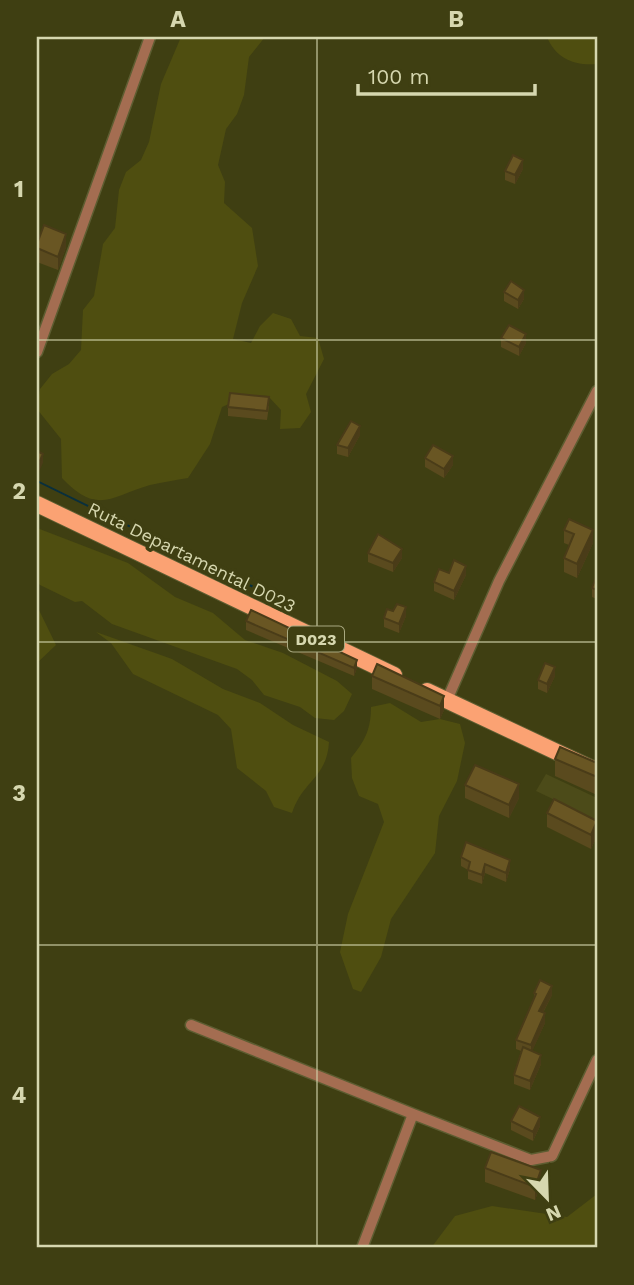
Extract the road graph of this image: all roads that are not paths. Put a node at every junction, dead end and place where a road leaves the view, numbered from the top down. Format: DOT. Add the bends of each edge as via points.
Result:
graph roads {
  1 [pos="150,37"];
  2 [pos="37,352"];
  3 [pos="597,391"];
  4 [pos="37,504"];
  5 [pos="447,700"];
  6 [pos="597,771"];
  7 [pos="191,1025"];
  8 [pos="597,1060"];
  9 [pos="413,1114"];
  10 [pos="362,1248"];
  1 -- 2 [label="street"];
  3 -- 5 [label="street" via="499,581"];
  4 -- 5 [label="main road, Ruta Departamental D023 / D023"];
  5 -- 6 [label="main road, Ruta Departamental D023 / D023"];
  7 -- 9 [label="street"];
  8 -- 9 [label="street" via="552,1156 531,1160"];
  9 -- 10 [label="street"];
}
